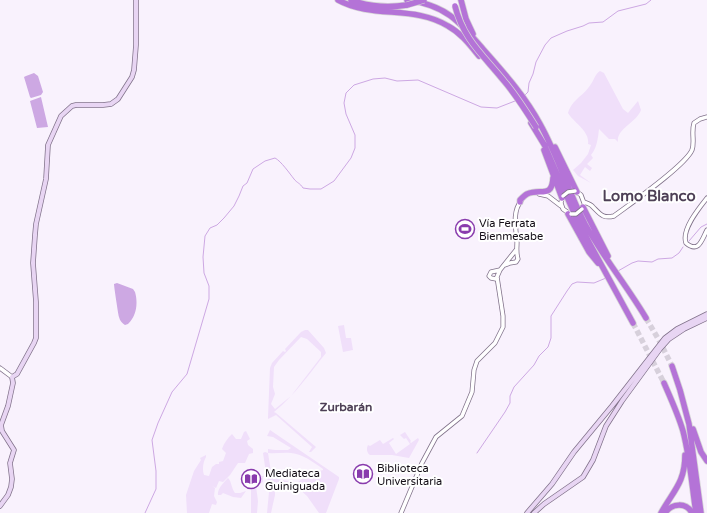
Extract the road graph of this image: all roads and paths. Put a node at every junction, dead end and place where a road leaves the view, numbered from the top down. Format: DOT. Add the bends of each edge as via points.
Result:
graph roads {
  1 [pos="136,0"];
  2 [pos="338,0"];
  3 [pos="351,0"];
  4 [pos="424,0"];
  5 [pos="461,0"];
  6 [pos="407,2"];
  7 [pos="455,3"];
  8 [pos="476,40"];
  9 [pos="707,117"];
  10 [pos="537,127"];
  11 [pos="547,144"];
  12 [pos="553,176"];
  13 [pos="576,192"];
  14 [pos="562,198"];
  15 [pos="707,198"];
  16 [pos="554,200"];
  17 [pos="520,202"];
  18 [pos="561,206"];
  19 [pos="583,206"];
  20 [pos="569,214"];
  21 [pos="707,230"];
  22 [pos="594,245"];
  23 [pos="516,250"];
  24 [pos="505,265"];
  25 [pos="500,270"];
  26 [pos="496,278"];
  27 [pos="707,314"];
  28 [pos="646,318"];
  29 [pos="707,318"];
  30 [pos="633,322"];
  31 [pos="672,366"];
  32 [pos="0,368"];
  33 [pos="12,377"];
  34 [pos="664,382"];
  35 [pos="687,412"];
  36 [pos="687,449"];
  37 [pos="707,461"];
  38 [pos="0,506"];
  39 [pos="401,513"];
  40 [pos="527,513"];
  41 [pos="534,513"];
  42 [pos="661,513"];
  43 [pos="665,513"];
  44 [pos="692,513"];
  45 [pos="696,513"];
  46 [pos="701,513"];
  1 -- 33 [label="main road" via="136,45 132,77 118,99 111,104 72,106 61,116 48,145 46,179 36,224 33,264 36,338 17,374"];
  2 -- 10 [label="highway, bridge" via="361,9 415,14 448,26 464,38"];
  3 -- 6 [label="highway" via="376,6 396,6"];
  4 -- 6 [label="highway, bridge"];
  5 -- 8 [label="highway" via="466,20"];
  6 -- 8 [label="highway, bridge" via="428,4 440,9 457,20"];
  7 -- 10 [label="highway, bridge" via="461,26 471,42 505,82"];
  8 -- 10 [label="highway" via="521,94"];
  9 -- 19 [label="street" via="694,123 693,149 684,161 614,216 603,216 593,207"];
  10 -- 11 [label="highway"];
  10 -- 12 [label="highway"];
  11 -- 13 [label="highway" via="556,148 561,156"];
  11 -- 22 [label="highway"];
  12 -- 14 [label="highway"];
  12 -- 17 [label="highway" via="550,190 526,194"];
  13 -- 14 [label="street, bridge" via="568,192"];
  13 -- 19 [label="street" via="581,195"];
  14 -- 16 [label="street"];
  14 -- 18 [label="street"];
  15 -- 21 [label="street" via="686,230 684,239 688,245 697,246"];
  16 -- 17 [label="street" via="543,194 535,194"];
  16 -- 18 [label="street"];
  17 -- 23 [label="street" via="515,214"];
  18 -- 20 [label="street"];
  19 -- 20 [label="street, bridge" via="576,214"];
  19 -- 22 [label="highway"];
  20 -- 22 [label="highway"];
  22 -- 28 [label="highway"];
  22 -- 30 [label="highway"];
  23 -- 24 [label="street"];
  23 -- 24 [label="street" via="518,261"];
  24 -- 25 [label="street"];
  25 -- 26 [label="street"];
  25 -- 26 [label="street" via="490,274 491,278"];
  26 -- 39 [label="street" via="503,327 495,343 477,361 472,392 462,416 436,437"];
  27 -- 40 [label="main road" via="665,338"];
  29 -- 41 [label="main road" via="684,329 660,349 606,426 591,465 583,477"];
  31 -- 35 [label="highway"];
  32 -- 33 [label="street"];
  33 -- 38 [label="main road" via="8,406 1,425 14,450 10,463 12,479 8,494"];
  34 -- 36 [label="highway"];
  35 -- 37 [label="highway" via="698,447"];
  35 -- 46 [label="highway"];
  36 -- 42 [label="highway" via="682,478"];
  36 -- 45 [label="highway"];
  43 -- 44 [label="highway" via="671,507 682,505"];
}
